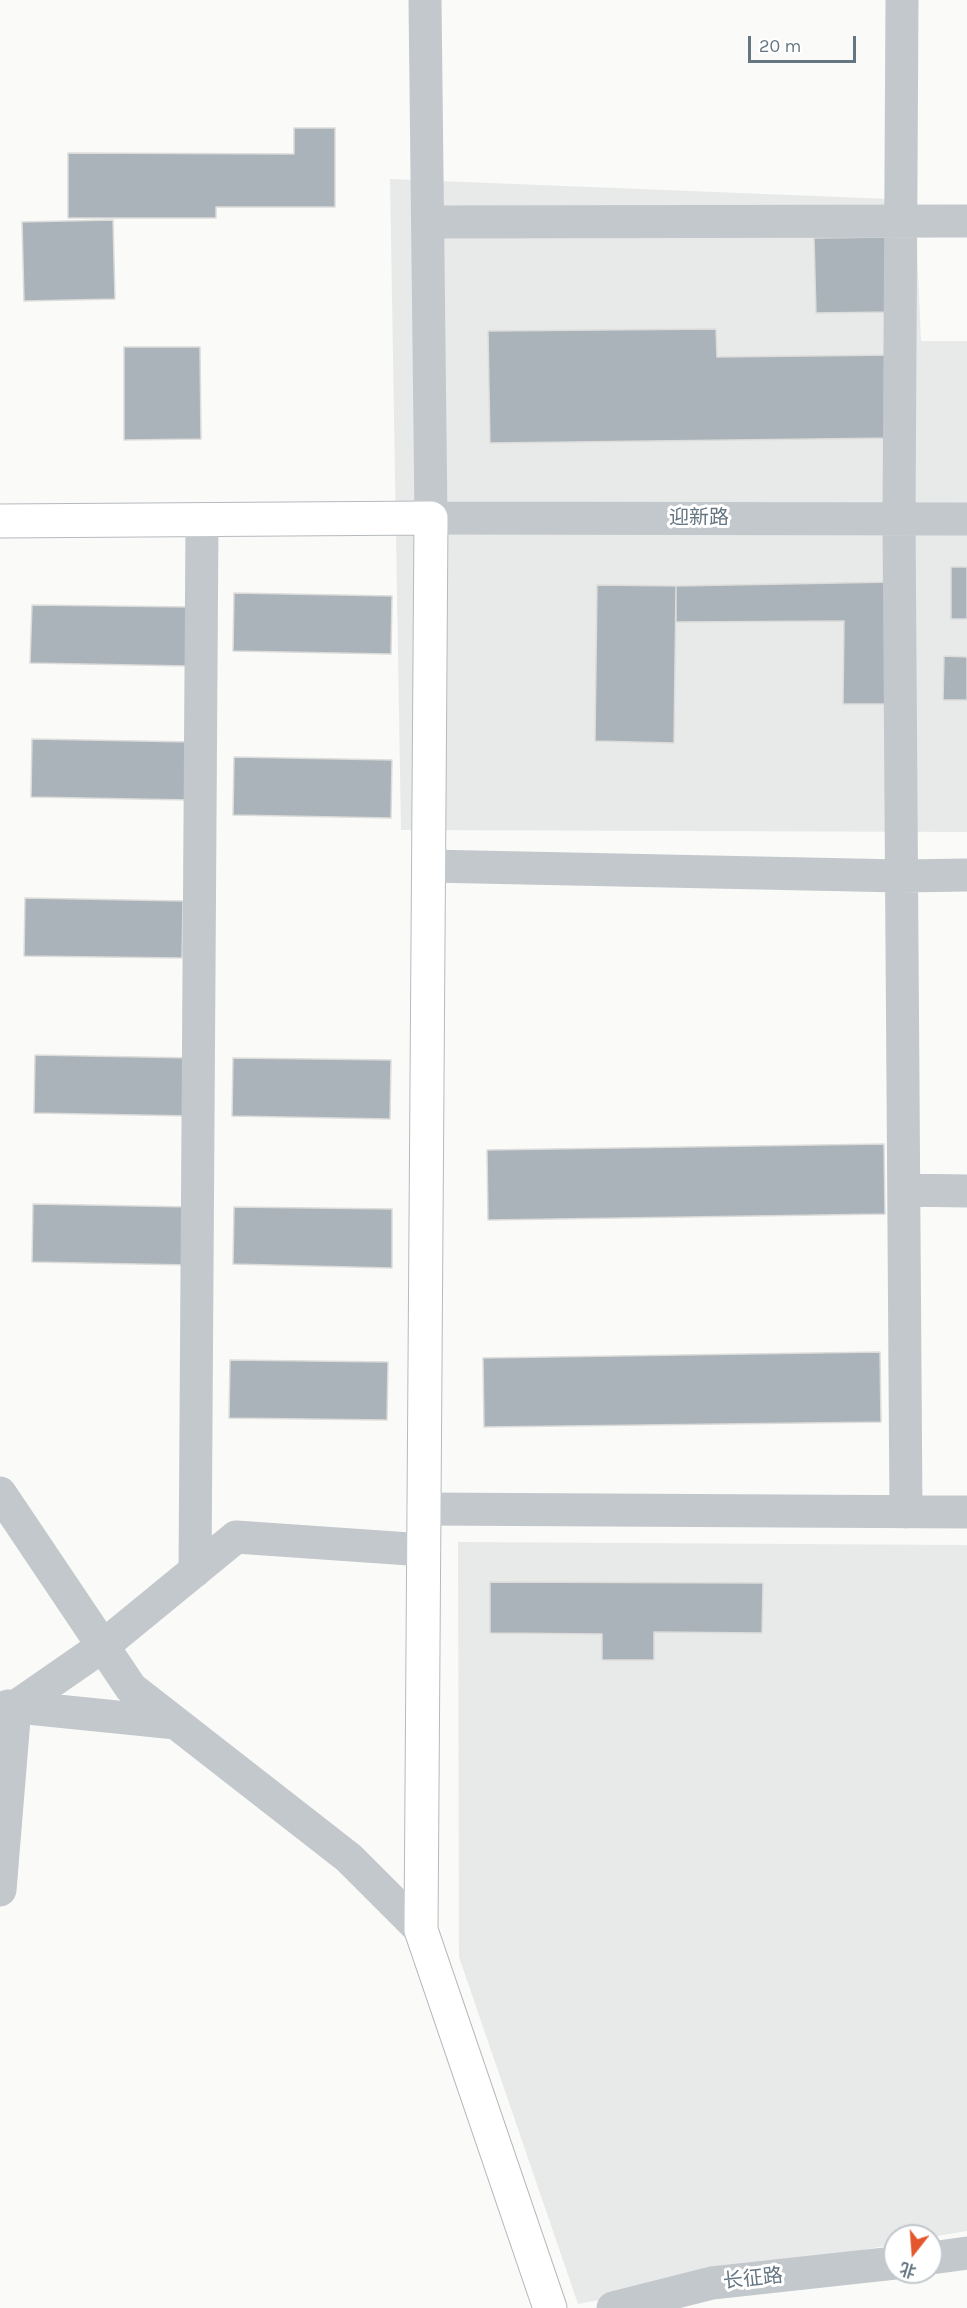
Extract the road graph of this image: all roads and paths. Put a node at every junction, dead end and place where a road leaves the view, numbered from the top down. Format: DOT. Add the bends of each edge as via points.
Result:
graph roads {
  1 [pos="425,0"];
  2 [pos="902,0"];
  3 [pos="901,221"];
  4 [pos="967,221"];
  5 [pos="428,222"];
  6 [pos="431,518"];
  7 [pos="899,519"];
  8 [pos="967,519"];
  9 [pos="202,520"];
  10 [pos="0,521"];
  11 [pos="429,866"];
  12 [pos="967,875"];
  13 [pos="902,876"];
  14 [pos="904,1190"];
  15 [pos="967,1191"];
  16 [pos="0,1493"];
  17 [pos="424,1509"];
  18 [pos="906,1512"];
  19 [pos="967,1512"];
  20 [pos="12,1528"];
  21 [pos="424,1550"];
  22 [pos="195,1571"];
  23 [pos="103,1646"];
  24 [pos="8,1706"];
  25 [pos="176,1722"];
  26 [pos="0,1890"];
  27 [pos="421,1930"];
  28 [pos="967,2253"];
  29 [pos="943,2256"];
  30 [pos="883,2264"];
  31 [pos="549,2308"];
  32 [pos="613,2308"];
  1 -- 5 [label="street"];
  2 -- 3 [label="street"];
  3 -- 4 [label="street"];
  3 -- 5 [label="street"];
  3 -- 7 [label="street"];
  5 -- 6 [label="street"];
  6 -- 7 [label="street, 迎新路"];
  6 -- 9 [label="main road"];
  6 -- 11 [label="main road"];
  7 -- 8 [label="street, 迎新路"];
  7 -- 13 [label="street"];
  9 -- 10 [label="main road"];
  9 -- 22 [label="street"];
  11 -- 13 [label="street"];
  11 -- 17 [label="main road"];
  12 -- 13 [label="street"];
  13 -- 14 [label="street"];
  14 -- 15 [label="street"];
  14 -- 18 [label="street"];
  16 -- 20 [label="street"];
  17 -- 18 [label="street"];
  17 -- 21 [label="main road"];
  18 -- 19 [label="street"];
  20 -- 23 [label="street"];
  21 -- 22 [label="street" via="236,1537"];
  21 -- 27 [label="main road"];
  22 -- 23 [label="street"];
  23 -- 24 [label="street"];
  23 -- 25 [label="street" via="131,1688"];
  24 -- 25 [label="street"];
  24 -- 26 [label="street"];
  25 -- 27 [label="street" via="349,1858"];
  27 -- 31 [label="main road"];
  28 -- 29 [label="street"];
  30 -- 32 [label="street, 长征路" via="712,2283"];
}
